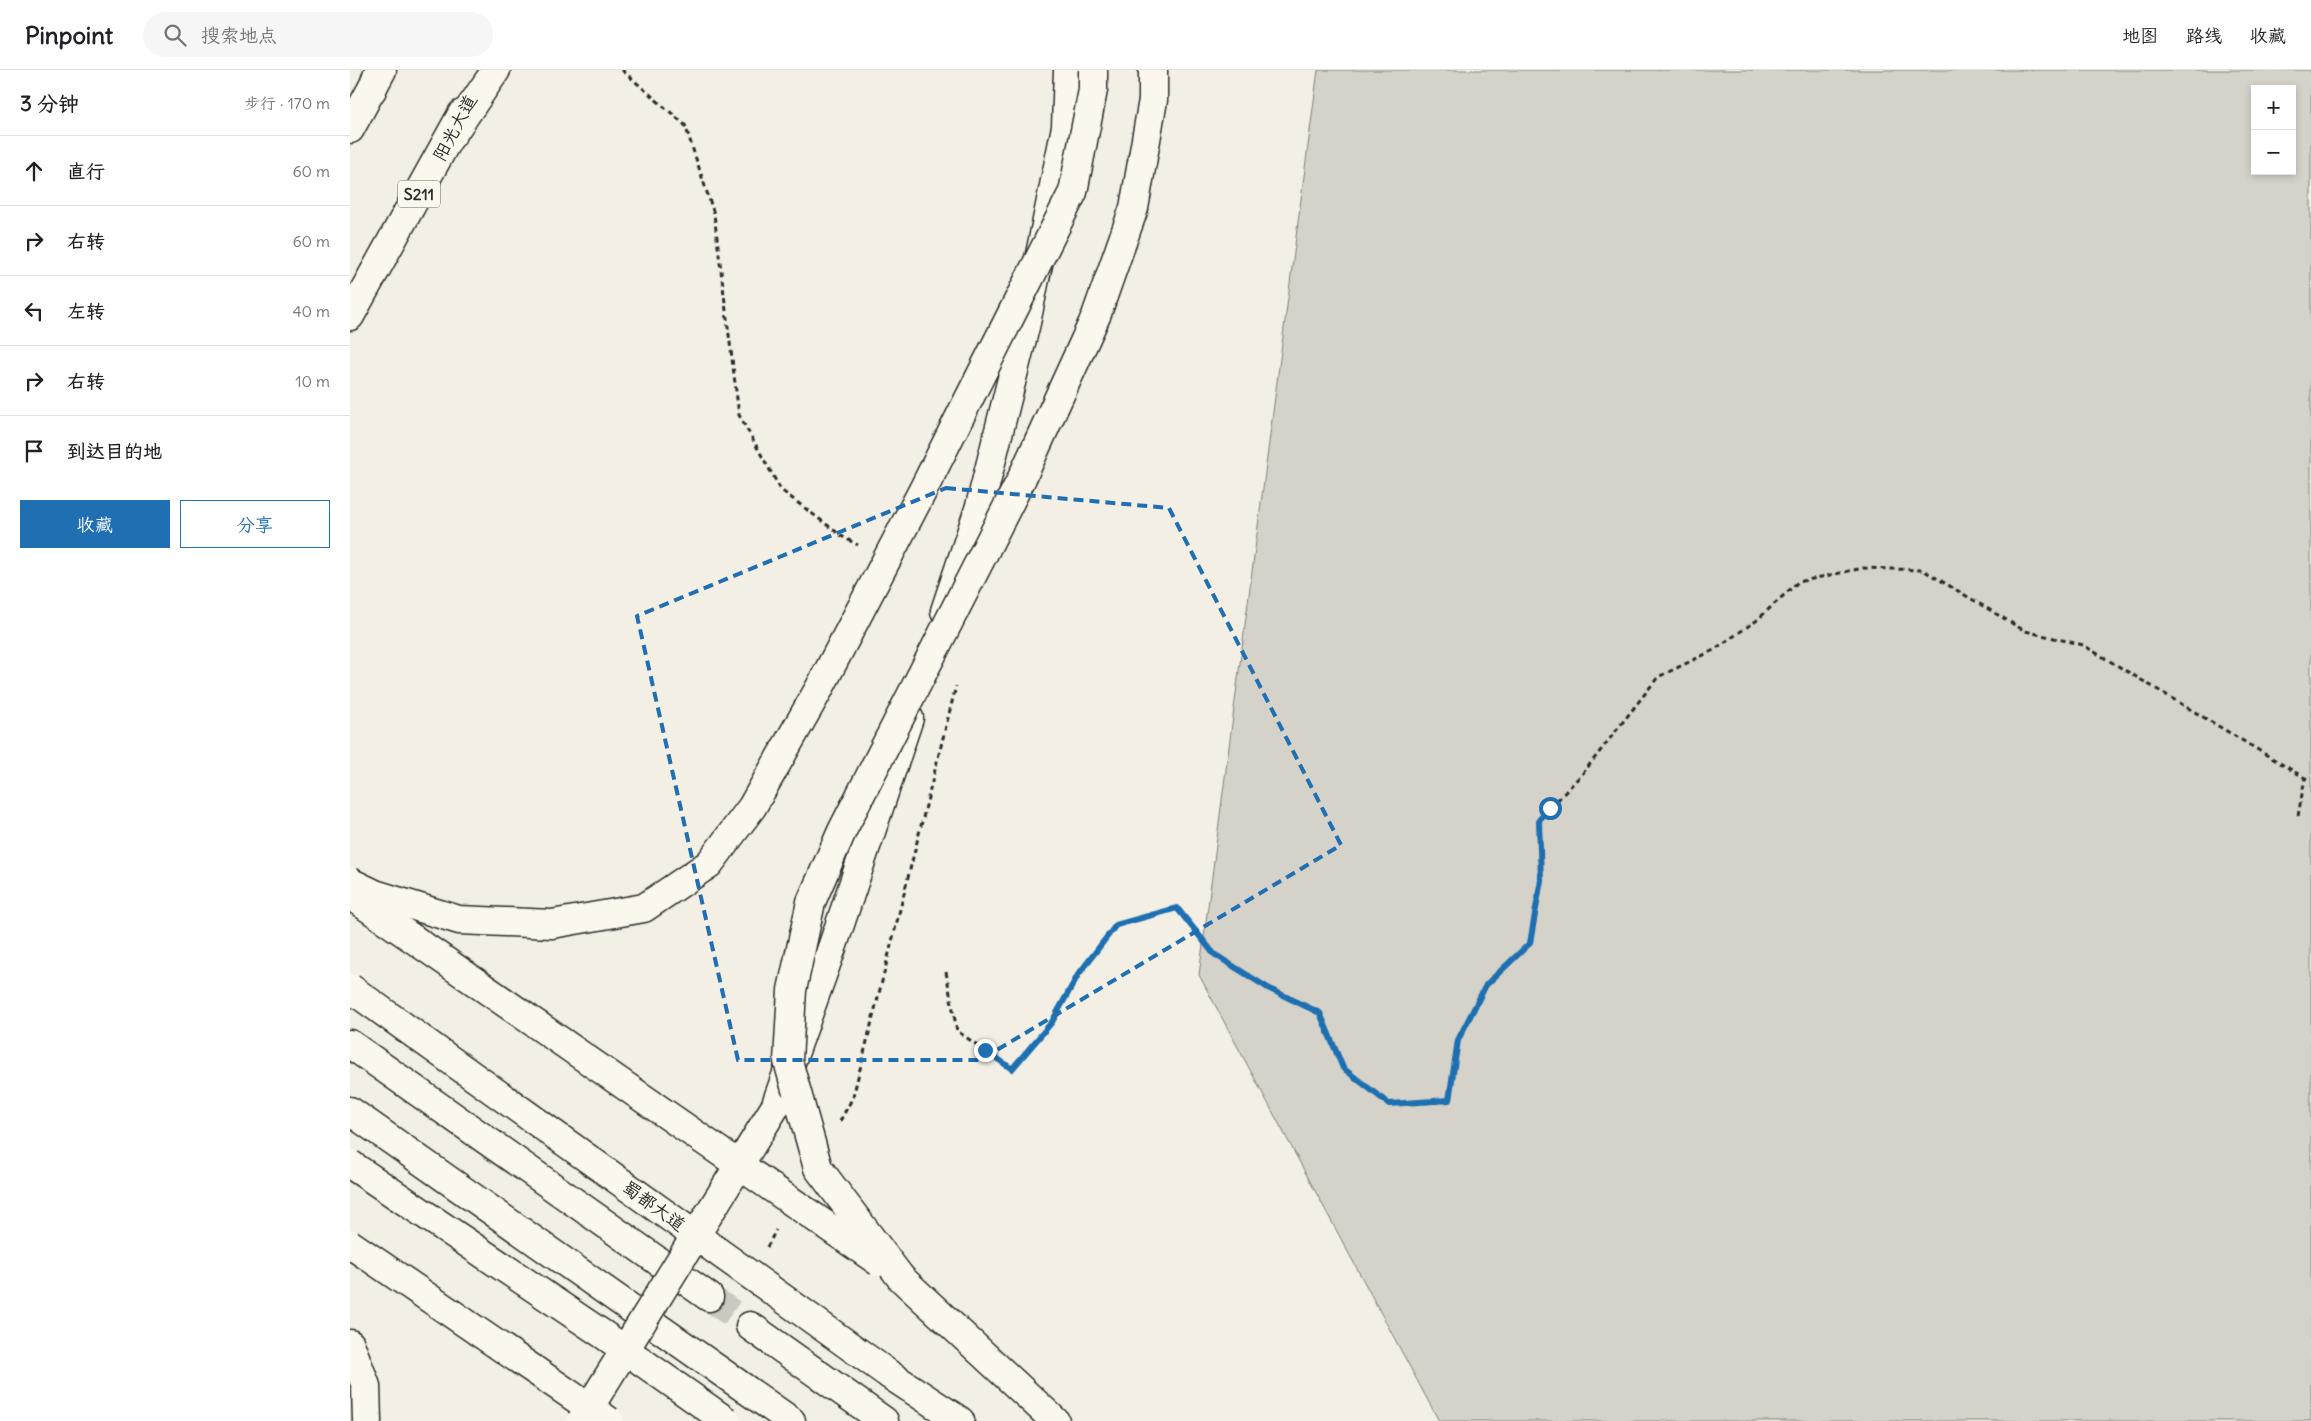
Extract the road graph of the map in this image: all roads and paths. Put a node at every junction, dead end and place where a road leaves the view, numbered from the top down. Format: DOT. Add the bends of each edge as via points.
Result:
graph roads {
  1 [pos="486,70"];
  2 [pos="496,70"];
  3 [pos="1068,70"];
  4 [pos="1092,70"];
  5 [pos="1152,70"];
  6 [pos="378,77"];
  7 [pos="350,130"];
  8 [pos="451,136"];
  9 [pos="350,316"];
  10 [pos="2305,778"];
  11 [pos="2311,779"];
  12 [pos="2298,816"];
  13 [pos="350,882"];
  14 [pos="350,895"];
  15 [pos="946,972"];
  16 [pos="350,988"];
  17 [pos="350,1044"];
  18 [pos="350,1111"];
  19 [pos="350,1164"];
  20 [pos="350,1244"];
  21 [pos="901,1278"];
  22 [pos="709,1297"];
  23 [pos="750,1326"];
  24 [pos="350,1344"];
  25 [pos="367,1421"];
  26 [pos="581,1421"];
  27 [pos="609,1421"];
  28 [pos="726,1421"];
  29 [pos="791,1421"];
  30 [pos="884,1421"];
  31 [pos="960,1421"];
  32 [pos="1055,1421"];
  1 -- 8 [label="main road, 阳光大道 / S211"];
  2 -- 8 [label="main road"];
  3 -- 26 [label="main road, bridge" via="1064,136 1026,323 980,506 837,933 775,1107"];
  4 -- 13 [label="main road, bridge" via="1093,90 1073,192 819,689 752,807 709,864 644,908 552,924 459,920 375,894"];
  5 -- 21 [label="main road, bridge" via="1153,100 1134,208 1096,316 1021,480 842,831 811,902 804,931 792,990 788,1061 818,1168"];
  6 -- 7 [label="main road"];
  8 -- 9 [label="main road, 阳光大道 / S211"];
  10 -- 11 [label="path"];
  10 -- 12 [label="path"];
  10 -- 15 [label="path" via="2083,645 2025,631 1923,570 1863,568 1798,582 1756,621 1712,651 1658,677 1583,773 1539,820 1541,880 1530,943 1486,985 1458,1040 1449,1100 1389,1104 1343,1068 1320,1013 1268,988 1214,954 1177,908 1116,925 1078,975 1052,1022 1012,1069 957,1031"];
  14 -- 21 [label="main road, bridge"];
  16 -- 31 [label="main road, 蜀都大道, bridge" via="882,1369"];
  17 -- 22 [label="main road"];
  18 -- 29 [label="main road"];
  19 -- 28 [label="main road, bridge"];
  20 -- 27 [label="main road, bridge"];
  21 -- 32 [label="main road"];
  23 -- 30 [label="main road"];
  24 -- 25 [label="main road" via="366,1386"];
}
